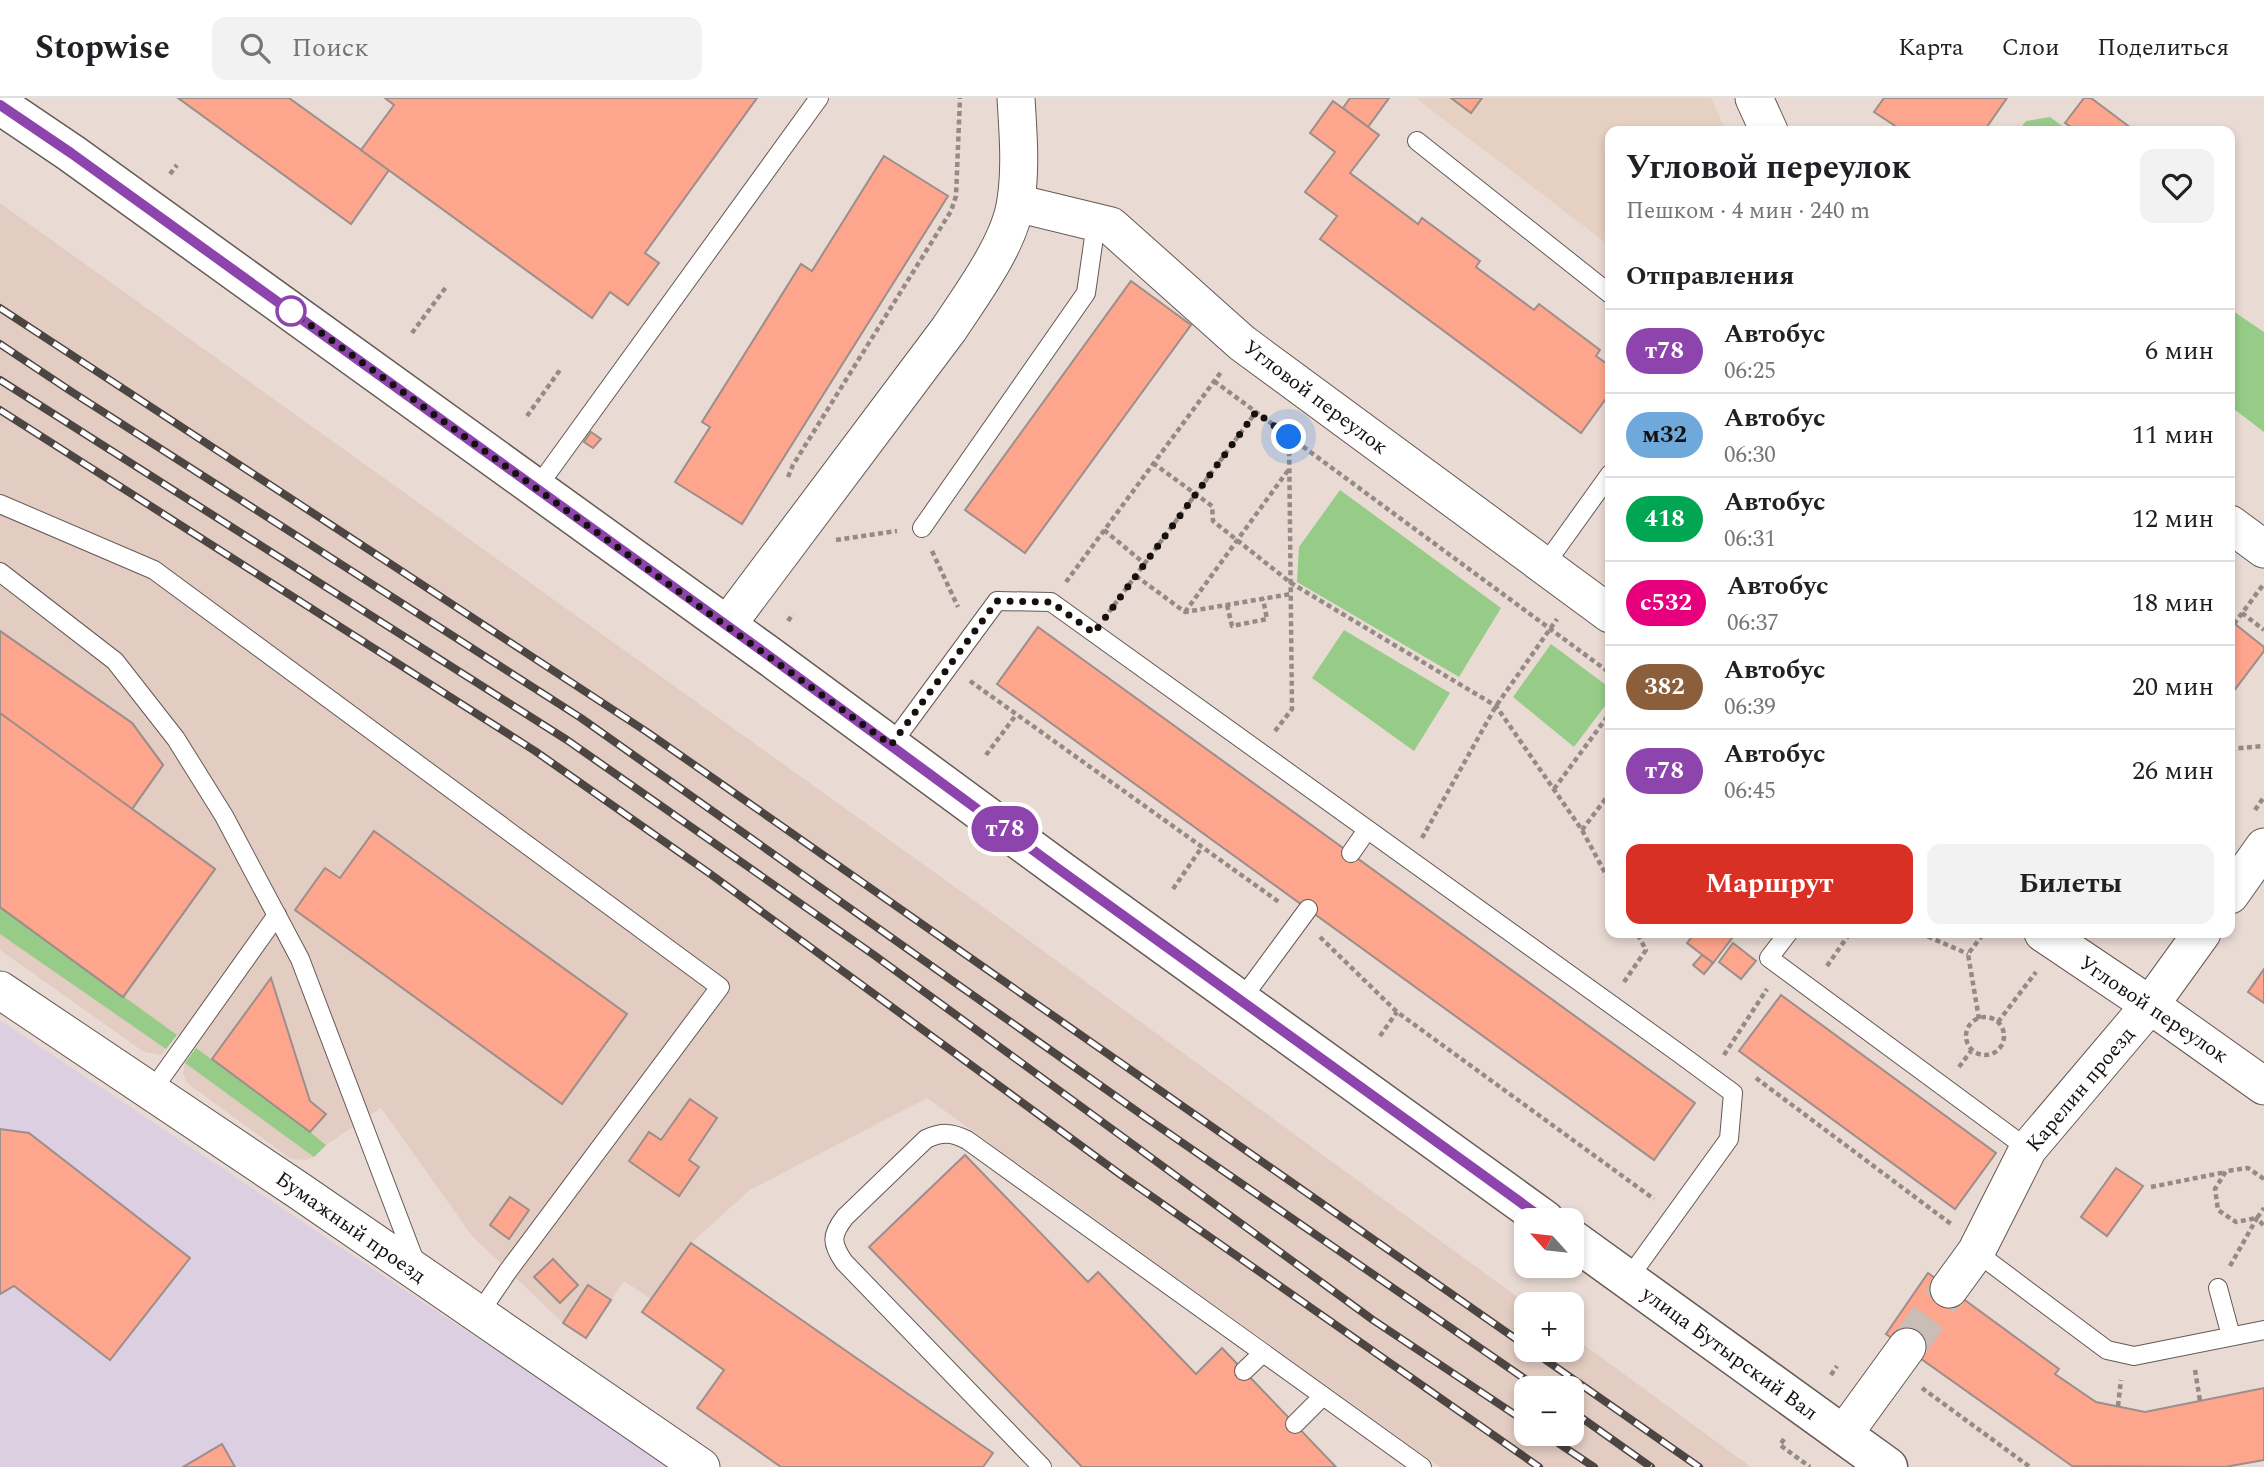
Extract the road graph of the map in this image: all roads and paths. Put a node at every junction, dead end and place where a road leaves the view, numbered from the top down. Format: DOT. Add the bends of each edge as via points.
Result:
graph roads {
  1 [pos="819,98"];
  2 [pos="960,98"];
  3 [pos="1016,98"];
  4 [pos="1754,98"];
  5 [pos="0,105"];
  6 [pos="0,118"];
  7 [pos="1767,126"];
  8 [pos="1417,141"];
  9 [pos="71,153"];
  10 [pos="177,164"];
  11 [pos="170,174"];
  12 [pos="1016,203"];
  13 [pos="1096,223"];
  14 [pos="446,287"];
  15 [pos="1605,290"];
  16 [pos="412,333"];
  17 [pos="1242,343"];
  18 [pos="560,370"];
  19 [pos="1214,382"];
  20 [pos="1256,412"];
  21 [pos="527,416"];
  22 [pos="1289,437"];
  23 [pos="1153,463"];
  24 [pos="1289,468"];
  25 [pos="1605,481"];
  26 [pos="536,489"];
  27 [pos="784,489"];
  28 [pos="1196,495"];
  29 [pos="0,504"];
  30 [pos="922,528"];
  31 [pos="2235,528"];
  32 [pos="1104,530"];
  33 [pos="1237,541"];
  34 [pos="784,547"];
  35 [pos="2264,548"];
  36 [pos="1145,564"];
  37 [pos="1544,566"];
  38 [pos="0,572"];
  39 [pos="1136,576"];
  40 [pos="1291,583"];
  41 [pos="2264,584"];
  42 [pos="1291,594"];
  43 [pos="1264,599"];
  44 [pos="1051,602"];
  45 [pos="1227,605"];
  46 [pos="1605,610"];
  47 [pos="1185,612"];
  48 [pos="2242,612"];
  49 [pos="793,614"];
  50 [pos="788,621"];
  51 [pos="2235,622"];
  52 [pos="727,625"];
  53 [pos="1550,629"];
  54 [pos="2264,630"];
  55 [pos="1094,633"];
  56 [pos="971,636"];
  57 [pos="1605,669"];
  58 [pos="1496,706"];
  59 [pos="1016,715"];
  60 [pos="1605,720"];
  61 [pos="891,745"];
  62 [pos="2264,746"];
  63 [pos="2235,749"];
  64 [pos="1259,752"];
  65 [pos="986,755"];
  66 [pos="1554,789"];
  67 [pos="1605,800"];
  68 [pos="1367,830"];
  69 [pos="1582,830"];
  70 [pos="1202,847"];
  71 [pos="2264,847"];
  72 [pos="1351,853"];
  73 [pos="1410,860"];
  74 [pos="1605,873"];
  75 [pos="2235,888"];
  76 [pos="1173,889"];
  77 [pos="1308,909"];
  78 [pos="276,915"];
  79 [pos="1640,938"];
  80 [pos="1784,938"];
  81 [pos="1847,938"];
  82 [pos="1931,938"];
  83 [pos="1980,938"];
  84 [pos="2051,938"];
  85 [pos="2198,938"];
  86 [pos="1968,954"];
  87 [pos="1770,985"];
  88 [pos="1811,989"];
  89 [pos="0,990"];
  90 [pos="1241,1000"];
  91 [pos="1609,1004"];
  92 [pos="2150,1005"];
  93 [pos="1397,1012"];
  94 [pos="1979,1019"];
  95 [pos="1998,1022"];
  96 [pos="1380,1036"];
  97 [pos="1724,1054"];
  98 [pos="1735,1062"];
  99 [pos="1746,1070"];
  100 [pos="1708,1075"];
  101 [pos="2264,1086"];
  102 [pos="151,1092"];
  103 [pos="2028,1149"];
  104 [pos="2226,1171"];
  105 [pos="2264,1179"];
  106 [pos="2151,1187"];
  107 [pos="1528,1208"];
  108 [pos="2264,1208"];
  109 [pos="2257,1218"];
  110 [pos="2264,1226"];
  111 [pos="1968,1241"];
  112 [pos="1584,1248"];
  113 [pos="419,1274"];
  114 [pos="1628,1279"];
  115 [pos="2218,1288"];
  116 [pos="1949,1289"];
  117 [pos="478,1315"];
  118 [pos="2264,1330"];
  119 [pos="2231,1336"];
  120 [pos="1263,1353"];
  121 [pos="1900,1357"];
  122 [pos="2193,1361"];
  123 [pos="1837,1367"];
  124 [pos="1244,1371"];
  125 [pos="1831,1375"];
  126 [pos="2121,1380"];
  127 [pos="1323,1396"];
  128 [pos="2200,1401"];
  129 [pos="2118,1406"];
  130 [pos="1294,1424"];
  131 [pos="1843,1435"];
  132 [pos="1780,1445"];
  133 [pos="701,1467"];
  134 [pos="1042,1467"];
  135 [pos="1422,1467"];
  136 [pos="1811,1467"];
  137 [pos="1888,1467"];
  138 [pos="2030,1467"];
  1 -- 26 [label="lane"];
  2 -- 27 [label="path" via="956,196 951,211 793,465"];
  3 -- 12 [label="street"];
  4 -- 7 [label="street"];
  5 -- 9 [label="street"];
  6 -- 9 [label="street"];
  8 -- 15 [label="lane"];
  9 -- 26 [label="street"];
  10 -- 11 [label="path"];
  12 -- 13 [label="street, Угловой переулок"];
  12 -- 34 [label="street" via="1002,243 950,329"];
  13 -- 17 [label="street, Угловой переулок" via="1111,226"];
  13 -- 30 [label="lane" via="1086,293"];
  14 -- 16 [label="path"];
  17 -- 19 [label="path"];
  17 -- 37 [label="street, Угловой переулок"];
  18 -- 21 [label="path"];
  19 -- 20 [label="path"];
  19 -- 23 [label="path"];
  20 -- 22 [label="path"];
  20 -- 28 [label="path"];
  22 -- 24 [label="path"];
  22 -- 53 [label="path"];
  23 -- 28 [label="path"];
  23 -- 32 [label="path"];
  24 -- 33 [label="path"];
  24 -- 40 [label="path"];
  25 -- 37 [label="lane"];
  26 -- 52 [label="street"];
  28 -- 33 [label="path" via="1212,506 1213,522"];
  28 -- 36 [label="path"];
  29 -- 117 [label="lane" via="154,570 720,987"];
  30 -- 34 [label="path"];
  30 -- 56 [label="path"];
  31 -- 35 [label="street"];
  32 -- 36 [label="path"];
  32 -- 44 [label="path"];
  33 -- 40 [label="path"];
  33 -- 47 [label="path"];
  34 -- 52 [label="street"];
  36 -- 39 [label="path"];
  37 -- 46 [label="street, Угловой переулок"];
  38 -- 78 [label="lane" via="115,662 176,739 224,816"];
  39 -- 47 [label="path"];
  39 -- 55 [label="path"];
  40 -- 42 [label="path"];
  40 -- 58 [label="path"];
  41 -- 48 [label="path"];
  42 -- 43 [label="path"];
  42 -- 64 [label="path" via="1292,709"];
  43 -- 45 [label="path"];
  43 -- 45 [label="path" via="1267,619 1232,626"];
  44 -- 55 [label="lane"];
  44 -- 56 [label="lane" via="997,601"];
  45 -- 47 [label="path"];
  48 -- 51 [label="path"];
  48 -- 54 [label="path"];
  49 -- 50 [label="path"];
  52 -- 61 [label="street"];
  53 -- 57 [label="path"];
  53 -- 58 [label="path"];
  55 -- 64 [label="lane"];
  56 -- 61 [label="lane"];
  58 -- 66 [label="path"];
  58 -- 73 [label="path"];
  59 -- 65 [label="path"];
  60 -- 66 [label="path"];
  61 -- 90 [label="street"];
  62 -- 63 [label="path"];
  64 -- 68 [label="lane"];
  66 -- 69 [label="path"];
  67 -- 69 [label="path"];
  68 -- 72 [label="lane"];
  68 -- 73 [label="lane"];
  69 -- 74 [label="path"];
  70 -- 76 [label="path"];
  71 -- 75 [label="street"];
  73 -- 91 [label="lane"];
  77 -- 90 [label="lane"];
  78 -- 102 [label="lane"];
  78 -- 113 [label="lane" via="300,959"];
  79 -- 91 [label="path" via="1646,950"];
  80 -- 88 [label="lane" via="1769,958"];
  81 -- 88 [label="path"];
  82 -- 86 [label="path"];
  83 -- 86 [label="path"];
  84 -- 92 [label="street, Угловой переулок"];
  84 -- 95 [label="path"];
  85 -- 92 [label="street, Карелин проезд"];
  86 -- 94 [label="path"];
  87 -- 97 [label="path"];
  88 -- 103 [label="lane"];
  89 -- 102 [label="street, Бумажный проезд"];
  90 -- 107 [label="street"];
  91 -- 100 [label="lane"];
  92 -- 101 [label="street, Угловой переулок"];
  92 -- 103 [label="street, Карелин проезд"];
  93 -- 96 [label="path"];
  94 -- 95 [label="path" via="1984,1016"];
  94 -- 95 [label="path" via="1970,1023 1965,1037 1971,1051 1985,1056 2002,1042"];
  97 -- 98 [label="path"];
  97 -- 100 [label="path"];
  99 -- 111 [label="path"];
  100 -- 114 [label="lane" via="1733,1093 1729,1139"];
  102 -- 113 [label="street, Бумажный проезд"];
  103 -- 111 [label="street, Карелин проезд"];
  104 -- 105 [label="path" via="2248,1168"];
  104 -- 106 [label="path"];
  104 -- 109 [label="path" via="2215,1189 2218,1210 2236,1222"];
  108 -- 109 [label="path"];
  109 -- 110 [label="path"];
  109 -- 115 [label="path"];
  111 -- 116 [label="street, Карелин проезд"];
  111 -- 119 [label="lane" via="2107,1350 2134,1356"];
  112 -- 114 [label="street, улица Бутырский Вал"];
  113 -- 117 [label="street, Бумажный проезд"];
  114 -- 131 [label="street, улица Бутырский Вал"];
  115 -- 119 [label="lane"];
  117 -- 133 [label="street, Бумажный проезд"];
  118 -- 119 [label="lane"];
  120 -- 124 [label="lane"];
  120 -- 127 [label="lane"];
  120 -- 134 [label="lane" via="967,1140 945,1133 926,1139 837,1227 835,1249"];
  121 -- 131 [label="street"];
  121 -- 138 [label="path"];
  122 -- 128 [label="path"];
  123 -- 125 [label="path"];
  126 -- 129 [label="path"];
  127 -- 130 [label="lane"];
  127 -- 135 [label="lane"];
  131 -- 137 [label="street, улица Бутырский Вал"];
  132 -- 136 [label="path"];
}
